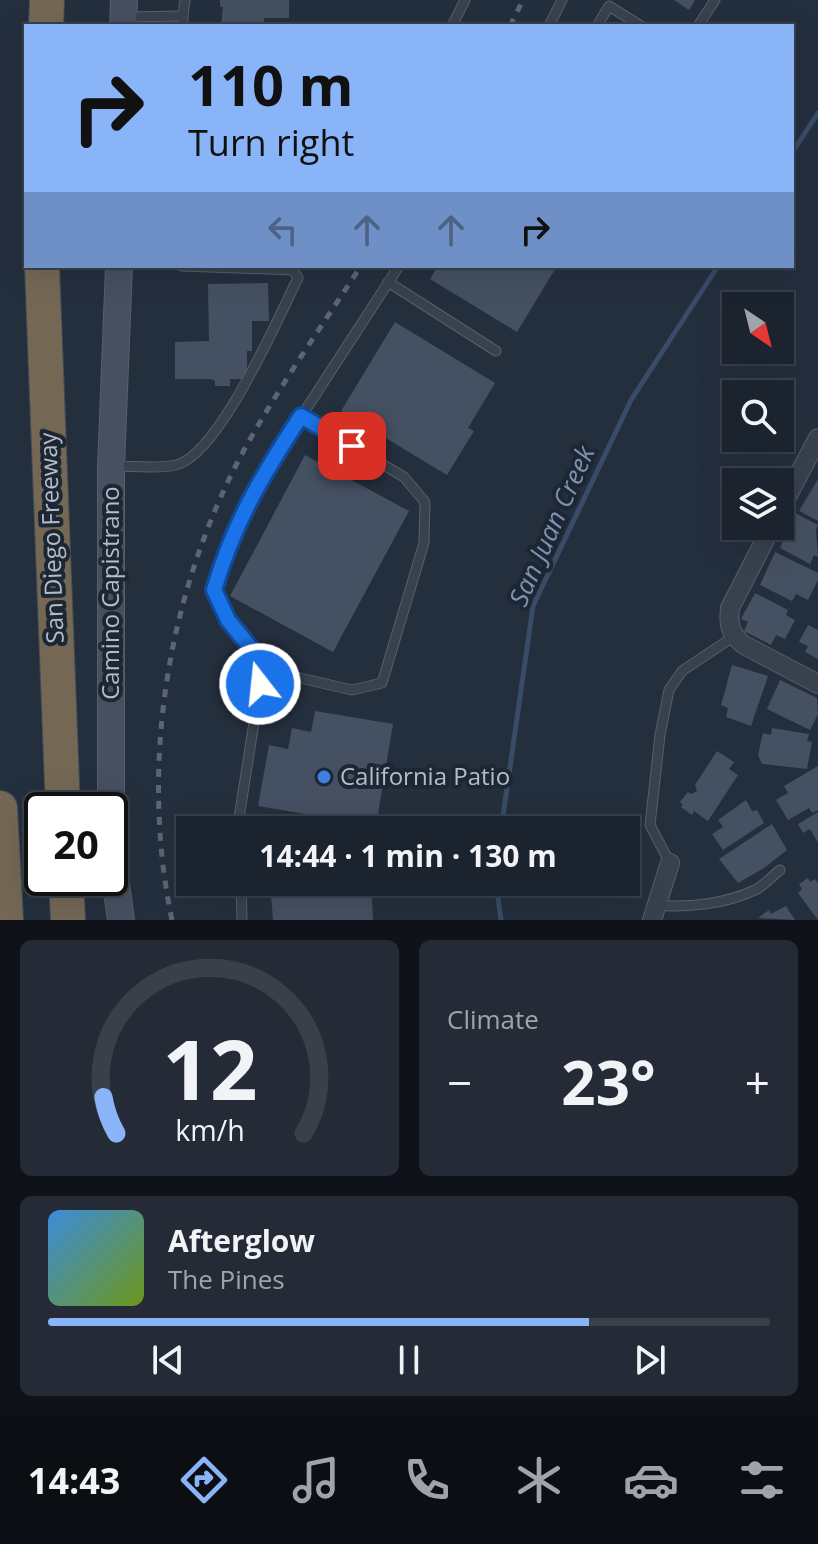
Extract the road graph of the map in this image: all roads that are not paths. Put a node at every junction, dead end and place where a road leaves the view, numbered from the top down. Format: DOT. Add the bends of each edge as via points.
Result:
graph roads {
  1 [pos="47,0"];
  2 [pos="185,0"];
  3 [pos="465,0"];
  4 [pos="562,0"];
  5 [pos="715,0"];
  6 [pos="123,14"];
  7 [pos="183,21"];
  8 [pos="46,24"];
  9 [pos="453,24"];
  10 [pos="550,24"];
  11 [pos="598,24"];
  12 [pos="638,24"];
  13 [pos="699,24"];
  14 [pos="42,268"];
  15 [pos="119,268"];
  16 [pos="254,268"];
  17 [pos="398,268"];
  18 [pos="388,282"];
  19 [pos="496,351"];
  20 [pos="301,416"];
  21 [pos="818,438"];
  22 [pos="111,467"];
  23 [pos="794,483"];
  24 [pos="765,540"];
  25 [pos="733,637"];
  26 [pos="257,668"];
  27 [pos="818,684"];
  28 [pos="62,792"];
  29 [pos="0,808"];
  30 [pos="239,816"];
  31 [pos="670,863"];
  32 [pos="780,870"];
  33 [pos="67,896"];
  34 [pos="241,896"];
  35 [pos="654,913"];
  36 [pos="6,920"];
  37 [pos="68,920"];
  38 [pos="121,920"];
  39 [pos="242,920"];
  1 -- 8 [label="highway"];
  2 -- 7 [label="lane"];
  3 -- 9 [label="lane"];
  4 -- 10 [label="lane"];
  5 -- 13 [label="lane"];
  6 -- 7 [label="lane"];
  11 -- 12 [label="lane" via="609,6"];
  14 -- 28 [label="highway, San Diego Freeway"];
  15 -- 22 [label="main road, Camino Capistrano"];
  16 -- 22 [label="lane" via="293,270 298,278 244,388 200,450 178,465"];
  17 -- 18 [label="lane"];
  18 -- 19 [label="lane"];
  18 -- 20 [label="lane"];
  20 -- 26 [label="lane" via="241,517 214,590 228,620 255,653"];
  20 -- 26 [label="lane" via="404,477 425,502 424,543 382,683 352,690"];
  21 -- 23 [label="street"];
  22 -- 38 [label="main road, Camino Capistrano" via="111,794"];
  24 -- 25 [label="street" via="730,608"];
  25 -- 27 [label="street"];
  25 -- 31 [label="lane" via="682,671 669,690 650,825"];
  26 -- 30 [label="lane" via="260,684"];
  29 -- 36 [label="highway"];
  31 -- 35 [label="street"];
  32 -- 35 [label="lane" via="757,889"];
  33 -- 37 [label="highway"];
  34 -- 39 [label="lane"];
}
